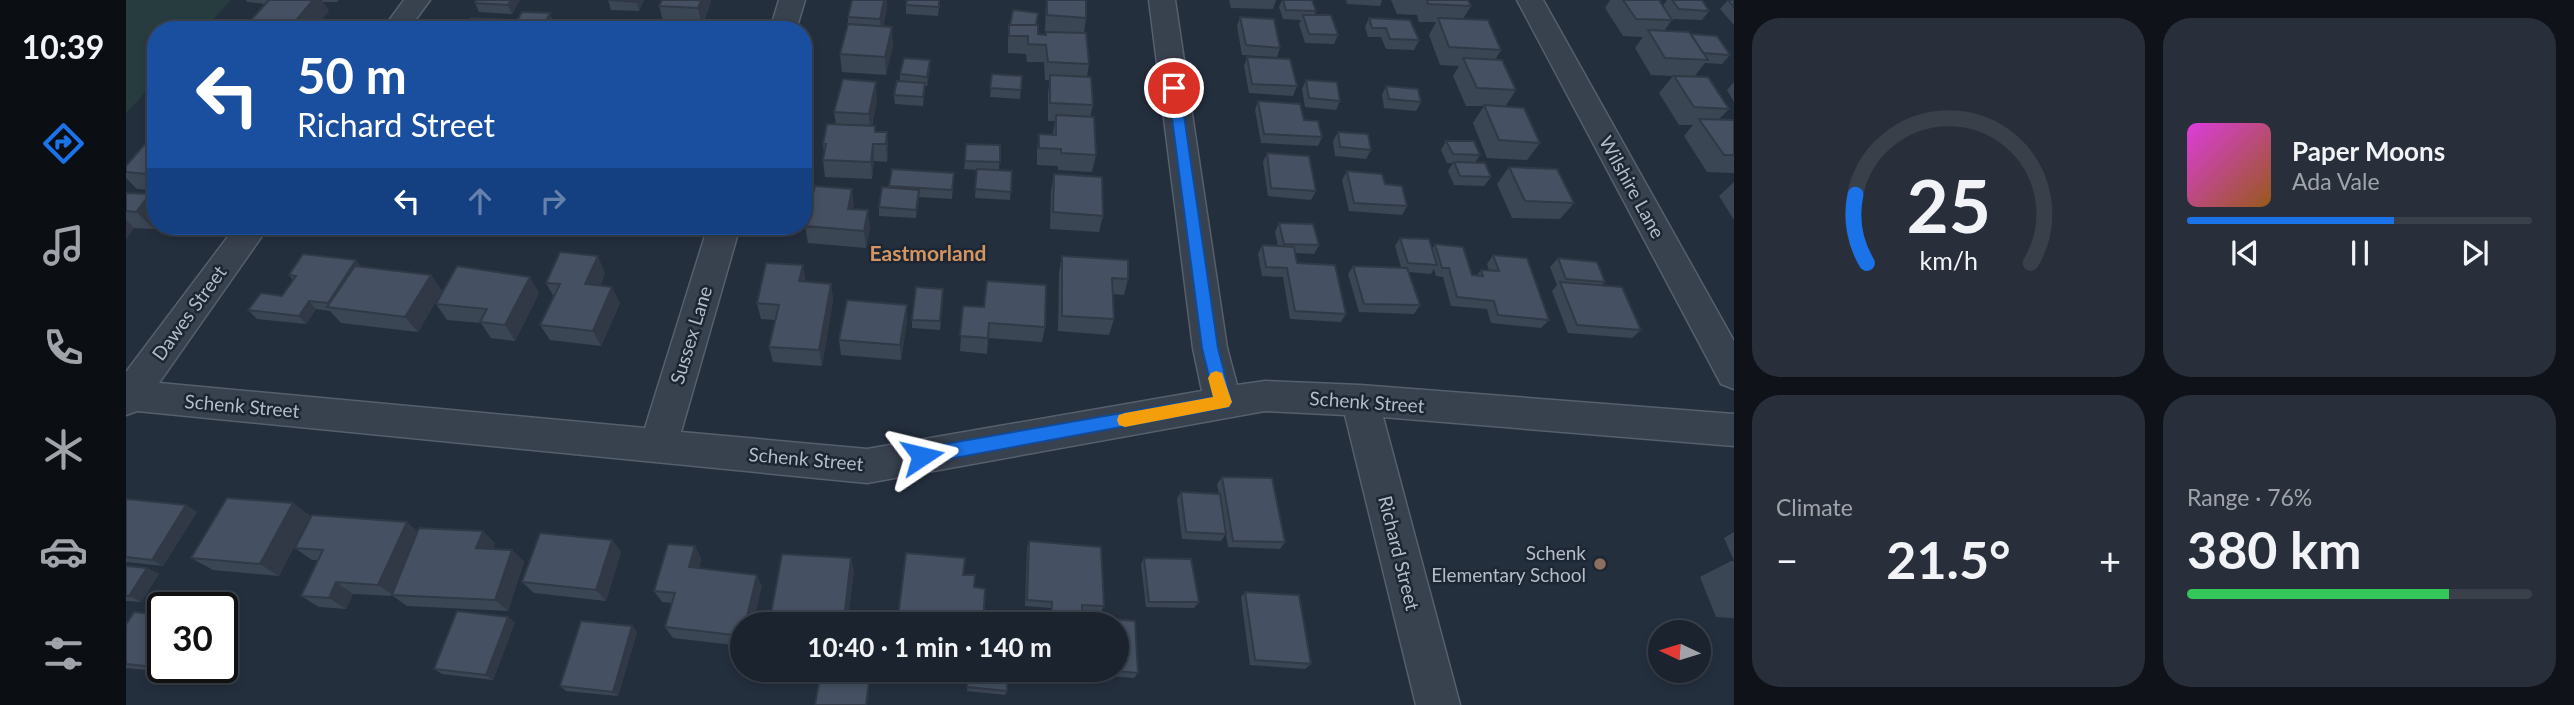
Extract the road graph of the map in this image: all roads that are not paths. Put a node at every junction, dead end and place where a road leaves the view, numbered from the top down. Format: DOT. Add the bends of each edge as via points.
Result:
graph roads {
  1 [pos="417,0"];
  2 [pos="792,0"];
  3 [pos="1162,0"];
  4 [pos="1530,0"];
  5 [pos="402,21"];
  6 [pos="786,21"];
  7 [pos="246,235"];
  8 [pos="721,235"];
  9 [pos="1734,374"];
  10 [pos="127,397"];
  11 [pos="1360,400"];
  12 [pos="1223,402"];
  13 [pos="1734,430"];
  14 [pos="658,445"];
  15 [pos="1438,705"];
  1 -- 5 [label="street"];
  2 -- 6 [label="street"];
  3 -- 12 [label="street" via="1210,348"];
  4 -- 9 [label="street, Wilshire Lane"];
  7 -- 10 [label="street, Dawes Street"];
  8 -- 14 [label="street, Sussex Lane"];
  10 -- 14 [label="street, Schenk Street"];
  11 -- 12 [label="street, Schenk Street" via="1265,396"];
  11 -- 13 [label="street, Schenk Street"];
  11 -- 15 [label="street, Richard Street"];
  12 -- 14 [label="street, Schenk Street" via="867,466"];
}
